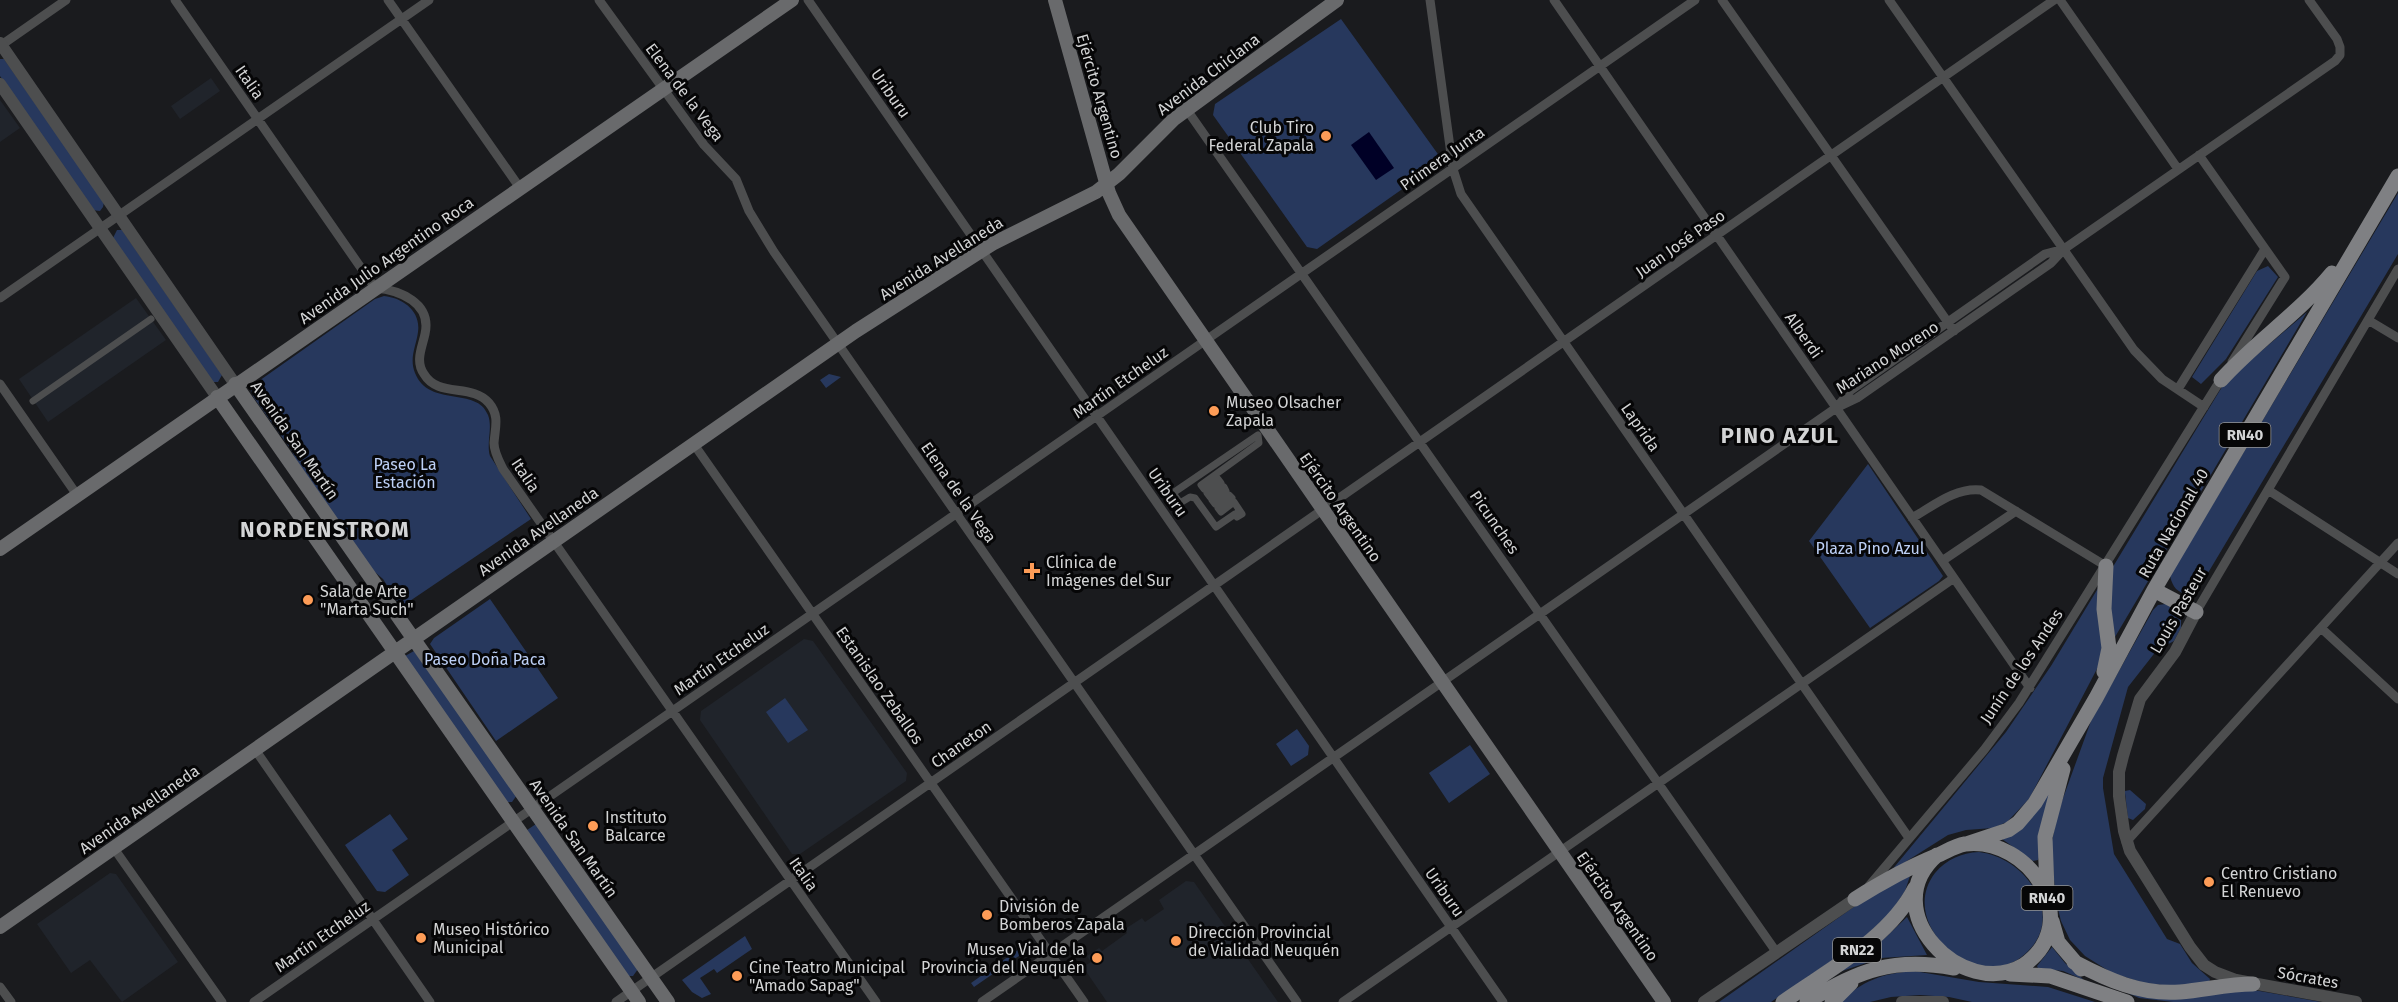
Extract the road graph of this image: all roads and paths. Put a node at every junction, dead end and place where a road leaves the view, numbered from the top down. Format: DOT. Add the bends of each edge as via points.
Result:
graph roads {
  1 [pos="66,0"];
  2 [pos="175,0"];
  3 [pos="388,0"];
  4 [pos="429,0"];
  5 [pos="599,0"];
  6 [pos="792,0"];
  7 [pos="808,0"];
  8 [pos="1055,0"];
  9 [pos="1337,0"];
  10 [pos="1430,0"];
  11 [pos="1554,0"];
  12 [pos="1695,0"];
  13 [pos="1722,0"];
  14 [pos="1889,0"];
  15 [pos="2054,0"];
  16 [pos="2060,0"];
  17 [pos="2309,0"];
  18 [pos="401,19"];
  19 [pos="0,45"];
  20 [pos="1600,67"];
  21 [pos="1944,78"];
  22 [pos="0,84"];
  23 [pos="663,88"];
  24 [pos="1187,110"];
  25 [pos="258,119"];
  26 [pos="2199,155"];
  27 [pos="1831,156"];
  28 [pos="1453,169"];
  29 [pos="2178,169"];
  30 [pos="2398,176"];
  31 [pos="1107,184"];
  32 [pos="520,188"];
  33 [pos="119,215"];
  34 [pos="2368,225"];
  35 [pos="100,228"];
  36 [pos="1717,236"];
  37 [pos="2064,249"];
  38 [pos="2265,249"];
  39 [pos="982,250"];
  40 [pos="2398,269"];
  41 [pos="1303,274"];
  42 [pos="375,288"];
  43 [pos="0,298"];
  44 [pos="151,319"];
  45 [pos="2368,320"];
  46 [pos="1947,322"];
  47 [pos="1954,331"];
  48 [pos="2398,338"];
  49 [pos="1206,341"];
  50 [pos="1564,343"];
  51 [pos="838,344"];
  52 [pos="2221,380"];
  53 [pos="0,384"];
  54 [pos="235,384"];
  55 [pos="2178,389"];
  56 [pos="217,397"];
  57 [pos="33,401"];
  58 [pos="2204,406"];
  59 [pos="1836,408"];
  60 [pos="1097,416"];
  61 [pos="1258,435"];
  62 [pos="693,443"];
  63 [pos="1421,443"];
  64 [pos="2268,490"];
  65 [pos="77,495"];
  66 [pos="2016,510"];
  67 [pos="1324,511"];
  68 [pos="957,514"];
  69 [pos="1684,514"];
  70 [pos="1912,518"];
  71 [pos="553,540"];
  72 [pos="2398,543"];
  73 [pos="0,549"];
  74 [pos="1942,561"];
  75 [pos="2380,563"];
  76 [pos="2106,566"];
  77 [pos="2398,574"];
  78 [pos="1954,578"];
  79 [pos="1215,586"];
  80 [pos="2154,590"];
  81 [pos="2196,612"];
  82 [pos="813,614"];
  83 [pos="1541,614"];
  84 [pos="2321,628"];
  85 [pos="412,638"];
  86 [pos="394,650"];
  87 [pos="1443,682"];
  88 [pos="1075,684"];
  89 [pos="1801,684"];
  90 [pos="2030,688"];
  91 [pos="2096,698"];
  92 [pos="2398,699"];
  93 [pos="672,711"];
  94 [pos="2074,735"];
  95 [pos="254,748"];
  96 [pos="1334,758"];
  97 [pos="931,783"];
  98 [pos="1659,783"];
  99 [pos="532,808"];
  100 [pos="513,822"];
  101 [pos="1909,838"];
  102 [pos="2126,842"];
  103 [pos="1966,844"];
  104 [pos="113,847"];
  105 [pos="1560,851"];
  106 [pos="1194,855"];
  107 [pos="1937,855"];
  108 [pos="791,881"];
  109 [pos="1917,883"];
  110 [pos="1855,899"];
  111 [pos="2050,910"];
  112 [pos="373,919"];
  113 [pos="0,927"];
  114 [pos="1451,927"];
  115 [pos="1777,952"];
  116 [pos="1051,954"];
  117 [pos="2074,962"];
  118 [pos="1966,971"];
  119 [pos="1863,972"];
  120 [pos="2001,974"];
  121 [pos="651,978"];
  122 [pos="2253,984"];
  123 [pos="0,987"];
  124 [pos="2088,990"];
  125 [pos="635,997"];
  126 [pos="11,1002"];
  127 [pos="222,1002"];
  128 [pos="254,1002"];
  129 [pos="430,1002"];
  130 [pos="616,1002"];
  131 [pos="668,1002"];
  132 [pos="876,1002"];
  133 [pos="982,1002"];
  134 [pos="1084,1002"];
  135 [pos="1297,1002"];
  136 [pos="1343,1002"];
  137 [pos="1503,1002"];
  138 [pos="1664,1002"];
  139 [pos="1704,1002"];
  140 [pos="1783,1002"];
  141 [pos="1807,1002"];
  142 [pos="1832,1002"];
  143 [pos="1902,1002"];
  144 [pos="1943,1002"];
  145 [pos="2113,1002"];
  146 [pos="2127,1002"];
  147 [pos="2134,1002"];
  148 [pos="2356,1002"];
  1 -- 19 [label="street"];
  2 -- 25 [label="street, Italia"];
  3 -- 18 [label="street"];
  4 -- 18 [label="street"];
  5 -- 23 [label="street, Elena de la Vega"];
  6 -- 23 [label="main road, Avenida Julio Argentino Roca"];
  7 -- 39 [label="street, Uriburu"];
  8 -- 31 [label="main road, Ejército Argentino"];
  9 -- 24 [label="main road, Avenida Chiclana"];
  10 -- 28 [label="street, Laprida"];
  11 -- 20 [label="street, Alberdi"];
  12 -- 20 [label="street, Primera Junta"];
  13 -- 27 [label="street"];
  14 -- 21 [label="street"];
  15 -- 21 [label="street, Juan José Paso"];
  16 -- 29 [label="street"];
  17 -- 26 [label="street, Mariano Moreno" via="2337,39 2341,51 2335,61"];
  18 -- 25 [label="street"];
  18 -- 32 [label="street"];
  19 -- 33 [label="street, Avenida San Martín"];
  20 -- 28 [label="street, Primera Junta"];
  20 -- 36 [label="street, Alberdi"];
  21 -- 27 [label="street, Juan José Paso"];
  21 -- 37 [label="street"];
  22 -- 35 [label="street"];
  23 -- 32 [label="main road, Avenida Julio Argentino Roca"];
  23 -- 51 [label="street, Elena de la Vega" via="704,145 736,179 763,236"];
  24 -- 31 [label="main road, Avenida Chiclana" via="1163,128"];
  24 -- 41 [label="street, Picunches"];
  25 -- 33 [label="street"];
  25 -- 42 [label="street, Italia"];
  26 -- 29 [label="street, Mariano Moreno"];
  26 -- 38 [label="street"];
  27 -- 36 [label="street, Juan José Paso"];
  27 -- 46 [label="street"];
  28 -- 41 [label="street, Primera Junta"];
  28 -- 50 [label="street, Laprida" via="1465,200"];
  29 -- 37 [label="street, Mariano Moreno"];
  30 -- 34 [label="main road, Ruta Nacional 40 / RN40"];
  31 -- 39 [label="main road, Avenida Avellaneda"];
  31 -- 49 [label="main road, Ejército Argentino" via="1119,215"];
  32 -- 42 [label="main road, Avenida Julio Argentino Roca"];
  33 -- 35 [label="street"];
  33 -- 54 [label="street, Avenida San Martín"];
  34 -- 52 [label="main road" via="2324,283"];
  34 -- 80 [label="main road, Ruta Nacional 40 / RN40"];
  35 -- 43 [label="street"];
  35 -- 56 [label="street"];
  36 -- 50 [label="street, Juan José Paso"];
  36 -- 59 [label="street, Alberdi"];
  37 -- 46 [label="street" via="2045,254"];
  37 -- 47 [label="street, Mariano Moreno" via="2051,263"];
  37 -- 55 [label="street" via="2138,356"];
  38 -- 52 [label="street, Junín de los Andes" via="2285,277"];
  38 -- 55 [label="street"];
  39 -- 51 [label="main road, Avenida Avellaneda"];
  39 -- 60 [label="street, Uriburu"];
  40 -- 45 [label="street, Louis Pasteur"];
  41 -- 49 [label="street, Primera Junta"];
  41 -- 63 [label="street, Picunches"];
  42 -- 54 [label="main road, Avenida Julio Argentino Roca"];
  42 -- 71 [label="street, Italia" via="398,291 420,309 426,330 420,363 430,381 443,388 478,395 489,404 496,416 494,443 499,461"];
  44 -- 57 [label="street"];
  45 -- 48 [label="street"];
  45 -- 64 [label="street, Louis Pasteur"];
  46 -- 47 [label="street"];
  46 -- 59 [label="street" via="1851,390"];
  47 -- 59 [label="street, Mariano Moreno" via="1857,398"];
  49 -- 60 [label="street, Martín Etcheluz"];
  49 -- 67 [label="main road, Ejército Argentino"];
  50 -- 63 [label="street, Juan José Paso"];
  50 -- 69 [label="street, Laprida"];
  51 -- 62 [label="main road, Avenida Avellaneda"];
  51 -- 68 [label="street, Elena de la Vega"];
  52 -- 58 [label="street, Junín de los Andes"];
  53 -- 65 [label="street"];
  54 -- 56 [label="main road, Avenida Julio Argentino Roca"];
  54 -- 85 [label="main road, Avenida San Martín"];
  55 -- 58 [label="street"];
  56 -- 65 [label="main road, Avenida Julio Argentino Roca"];
  56 -- 86 [label="main road"];
  58 -- 76 [label="street, Junín de los Andes"];
  59 -- 69 [label="street, Mariano Moreno"];
  59 -- 70 [label="street, Alberdi"];
  60 -- 68 [label="street, Martín Etcheluz"];
  60 -- 79 [label="street, Uriburu"];
  61 -- 61 [label="street" via="1257,445 1201,485 1204,489 1218,479 1221,483 1207,493 1210,497 1224,487 1226,491 1212,501 1215,504 1229,495 1232,498 1218,508 1221,512 1234,502 1242,514 1235,514 1216,527 1195,498 1180,503 1173,493"];
  62 -- 71 [label="main road, Avenida Avellaneda"];
  62 -- 82 [label="street, Estanislao Zeballos"];
  63 -- 67 [label="street, Juan José Paso"];
  63 -- 83 [label="street, Picunches"];
  64 -- 75 [label="street"];
  64 -- 81 [label="street, Louis Pasteur"];
  65 -- 73 [label="main road, Avenida Julio Argentino Roca"];
  66 -- 70 [label="street" via="1988,493 1972,489 1958,492"];
  66 -- 74 [label="street"];
  66 -- 76 [label="street"];
  67 -- 79 [label="street, Chaneton"];
  67 -- 87 [label="main road, Ejército Argentino"];
  68 -- 82 [label="street, Martín Etcheluz"];
  68 -- 88 [label="street, Elena de la Vega"];
  69 -- 83 [label="street, Mariano Moreno"];
  69 -- 89 [label="street, Laprida"];
  70 -- 74 [label="street, Alberdi"];
  71 -- 85 [label="main road, Avenida Avellaneda"];
  71 -- 93 [label="street, Italia"];
  72 -- 75 [label="street"];
  74 -- 78 [label="street, Alberdi"];
  75 -- 77 [label="street"];
  75 -- 84 [label="street"];
  76 -- 90 [label="street, Junín de los Andes"];
  76 -- 91 [label="main road" via="2104,609 2109,648"];
  78 -- 89 [label="street"];
  78 -- 90 [label="street, Alberdi"];
  79 -- 88 [label="street, Chaneton"];
  79 -- 96 [label="street, Uriburu"];
  80 -- 81 [label="main road"];
  80 -- 91 [label="main road, Ruta Nacional 40 / RN40"];
  81 -- 102 [label="street, Louis Pasteur" via="2175,652 2138,704 2118,780"];
  82 -- 93 [label="street, Martín Etcheluz"];
  82 -- 97 [label="street, Estanislao Zeballos"];
  83 -- 87 [label="street, Mariano Moreno"];
  83 -- 98 [label="street, Picunches"];
  84 -- 92 [label="street"];
  84 -- 102 [label="street"];
  85 -- 86 [label="main road, Avenida Avellaneda"];
  85 -- 99 [label="main road, Avenida San Martín"];
  86 -- 95 [label="main road, Avenida Avellaneda"];
  86 -- 100 [label="main road"];
  87 -- 96 [label="street, Mariano Moreno"];
  87 -- 105 [label="main road, Ejército Argentino"];
  88 -- 97 [label="street, Chaneton"];
  88 -- 106 [label="street, Elena de la Vega"];
  89 -- 98 [label="street"];
  89 -- 101 [label="street, Laprida"];
  90 -- 101 [label="street, Junín de los Andes" via="1984,750"];
  91 -- 94 [label="main road, Ruta Nacional 40 / RN40"];
  93 -- 99 [label="street, Martín Etcheluz"];
  93 -- 108 [label="street, Italia"];
  94 -- 103 [label="main road, Ruta Nacional 40 / RN40" via="2018,823 1999,834"];
  94 -- 111 [label="main road, Ruta Nacional 40 / RN40" via="2045,837"];
  95 -- 104 [label="main road, Avenida Avellaneda"];
  95 -- 112 [label="street"];
  96 -- 106 [label="street, Mariano Moreno"];
  96 -- 114 [label="street, Uriburu"];
  97 -- 108 [label="street, Chaneton"];
  97 -- 116 [label="street, Estanislao Zeballos"];
  98 -- 105 [label="street"];
  98 -- 115 [label="street, Picunches"];
  99 -- 100 [label="street, Martín Etcheluz"];
  99 -- 121 [label="main road, Avenida San Martín"];
  100 -- 112 [label="street, Martín Etcheluz"];
  100 -- 125 [label="main road"];
  101 -- 110 [label="street, Junín de los Andes"];
  102 -- 122 [label="street, Louis Pasteur" via="2196,957 2225,977"];
  103 -- 107 [label="main road, RN40"];
  103 -- 111 [label="main road, RN40" via="1994,847 2020,860 2039,880"];
  104 -- 113 [label="main road, Avenida Avellaneda"];
  104 -- 127 [label="street"];
  105 -- 114 [label="street"];
  105 -- 138 [label="main road, Ejército Argentino"];
  106 -- 116 [label="street, Mariano Moreno"];
  106 -- 135 [label="street, Elena de la Vega"];
  107 -- 109 [label="main road"];
  107 -- 110 [label="main road" via="1900,871"];
  108 -- 121 [label="street, Chaneton"];
  108 -- 132 [label="street, Italia"];
  109 -- 118 [label="main road, RN40" via="1915,908 1922,931 1945,959"];
  109 -- 140 [label="main road, RN22" via="1901,911 1881,932"];
  110 -- 115 [label="street, Junín de los Andes"];
  111 -- 117 [label="main road, Ruta Nacional 40 / RN40" via="2058,942"];
  111 -- 120 [label="main road, RN40" via="2047,937 2036,955 2020,968"];
  112 -- 128 [label="street, Martín Etcheluz"];
  112 -- 129 [label="street"];
  114 -- 136 [label="street"];
  114 -- 137 [label="street, Uriburu"];
  115 -- 139 [label="street, Junín de los Andes"];
  116 -- 133 [label="street, Mariano Moreno"];
  116 -- 134 [label="street, Estanislao Zeballos"];
  117 -- 122 [label="main road" via="2111,981 2157,992"];
  117 -- 147 [label="main road, Ruta Nacional 40 / RN40" via="2110,991"];
  118 -- 119 [label="main road, RN22" via="1908,963"];
  118 -- 120 [label="main road, RN40"];
  119 -- 141 [label="main road, RN22"];
  119 -- 142 [label="main road"];
  120 -- 124 [label="main road, RN40" via="2050,976"];
  121 -- 125 [label="street, Chaneton"];
  121 -- 131 [label="main road, Avenida San Martín"];
  122 -- 148 [label="street, Sócrates"];
  123 -- 126 [label="street"];
  124 -- 145 [label="main road"];
  124 -- 146 [label="main road, RN40"];
  125 -- 130 [label="street, Chaneton"];
  143 -- 144 [label="street"];
}
